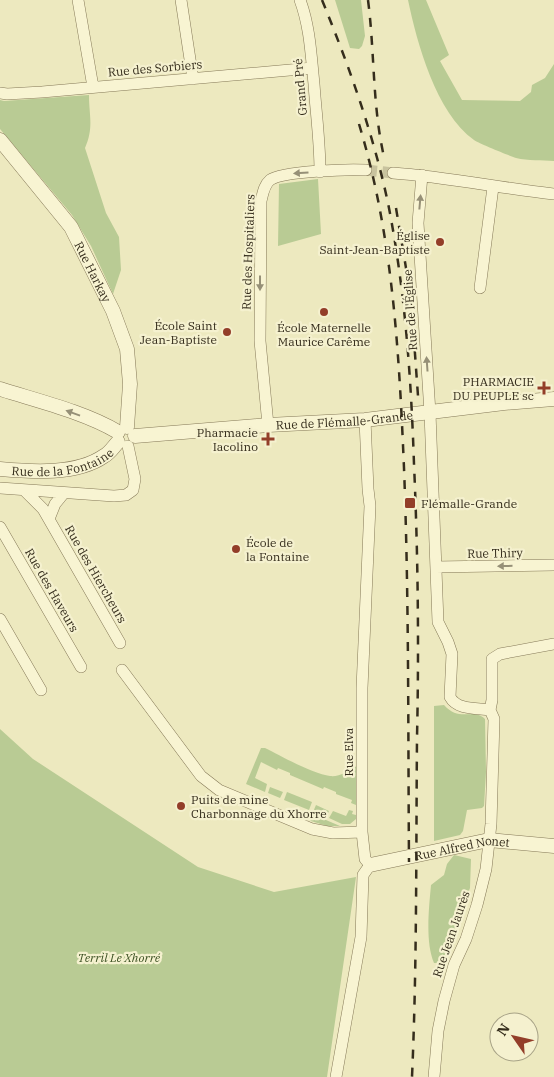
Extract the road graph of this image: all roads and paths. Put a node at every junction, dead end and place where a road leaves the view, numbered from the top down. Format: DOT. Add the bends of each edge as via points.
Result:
graph roads {
  1 [pos="78,0"];
  2 [pos="181,0"];
  3 [pos="300,0"];
  4 [pos="312,68"];
  5 [pos="193,79"];
  6 [pos="94,87"];
  7 [pos="0,93"];
  8 [pos="0,140"];
  9 [pos="366,170"];
  10 [pos="320,172"];
  11 [pos="393,173"];
  12 [pos="422,175"];
  13 [pos="494,187"];
  14 [pos="554,194"];
  15 [pos="480,288"];
  16 [pos="0,389"];
  17 [pos="554,399"];
  18 [pos="430,413"];
  19 [pos="365,420"];
  20 [pos="268,425"];
  21 [pos="125,436"];
  22 [pos="0,469"];
  23 [pos="5,488"];
  24 [pos="24,490"];
  25 [pos="64,493"];
  26 [pos="0,497"];
  27 [pos="49,519"];
  28 [pos="0,526"];
  29 [pos="554,565"];
  30 [pos="436,567"];
  31 [pos="0,619"];
  32 [pos="120,643"];
  33 [pos="554,644"];
  34 [pos="81,667"];
  35 [pos="122,670"];
  36 [pos="41,690"];
  37 [pos="490,710"];
  38 [pos="362,832"];
  39 [pos="489,840"];
  40 [pos="554,846"];
  41 [pos="370,864"];
  42 [pos="336,1077"];
  43 [pos="434,1077"];
  1 -- 6 [label="street"];
  2 -- 5 [label="street"];
  3 -- 4 [label="street, Grand Pré"];
  4 -- 5 [label="street, Rue des Sorbiers"];
  4 -- 10 [label="street, Grand Pré"];
  5 -- 6 [label="street, Rue des Sorbiers"];
  6 -- 7 [label="street, Rue des Sorbiers"];
  8 -- 21 [label="street, Rue Harkay" via="71,227 114,311 127,349 130,384"];
  9 -- 10 [label="street, Rue des Hospitaliers"];
  10 -- 20 [label="street, Rue des Hospitaliers, one-way" via="282,175 269,180 263,191 260,341"];
  11 -- 12 [label="street"];
  12 -- 13 [label="street"];
  18 -- 12 [label="street, Rue de l'Église, one-way" via="418,223"];
  13 -- 14 [label="street"];
  13 -- 15 [label="street"];
  21 -- 16 [label="street, Rue de Flémalle-Grande, one-way" via="107,426"];
  17 -- 18 [label="street, Rue de Flémalle-Grande"];
  18 -- 19 [label="street, Rue de Flémalle-Grande"];
  18 -- 30 [label="street"];
  19 -- 20 [label="street, Rue de Flémalle-Grande"];
  19 -- 38 [label="street, Rue Elva" via="370,506 362,688"];
  20 -- 21 [label="street, Rue de Flémalle-Grande"];
  21 -- 22 [label="street, Rue de la Fontaine" via="105,456 77,468 32,472"];
  21 -- 25 [label="street" via="135,479 133,490 126,495 114,496"];
  23 -- 24 [label="street"];
  23 -- 26 [label="street"];
  24 -- 25 [label="street"];
  24 -- 27 [label="street, Rue des Hiercheurs"];
  25 -- 27 [label="street, Rue des Hiercheurs"];
  27 -- 32 [label="street, Rue des Hiercheurs"];
  28 -- 34 [label="street, Rue des Haveurs"];
  29 -- 30 [label="street, Rue Thiry, one-way"];
  30 -- 37 [label="street" via="438,622 452,654 450,697 458,706"];
  31 -- 36 [label="street"];
  33 -- 37 [label="street, Rue Jean Jaurès" via="500,654 492,659"];
  35 -- 38 [label="street" via="201,776 212,785 312,828 333,833"];
  37 -- 39 [label="street, Rue Jean Jaurès" via="494,719"];
  38 -- 41 [label="street, Rue Elva" via="365,858"];
  39 -- 40 [label="street, Rue Alfred Nonet"];
  39 -- 41 [label="street, Rue Alfred Nonet"];
  39 -- 43 [label="street, Rue Jean Jaurès" via="477,905 444,1001"];
  41 -- 42 [label="street" via="363,875 361,937"];
}
